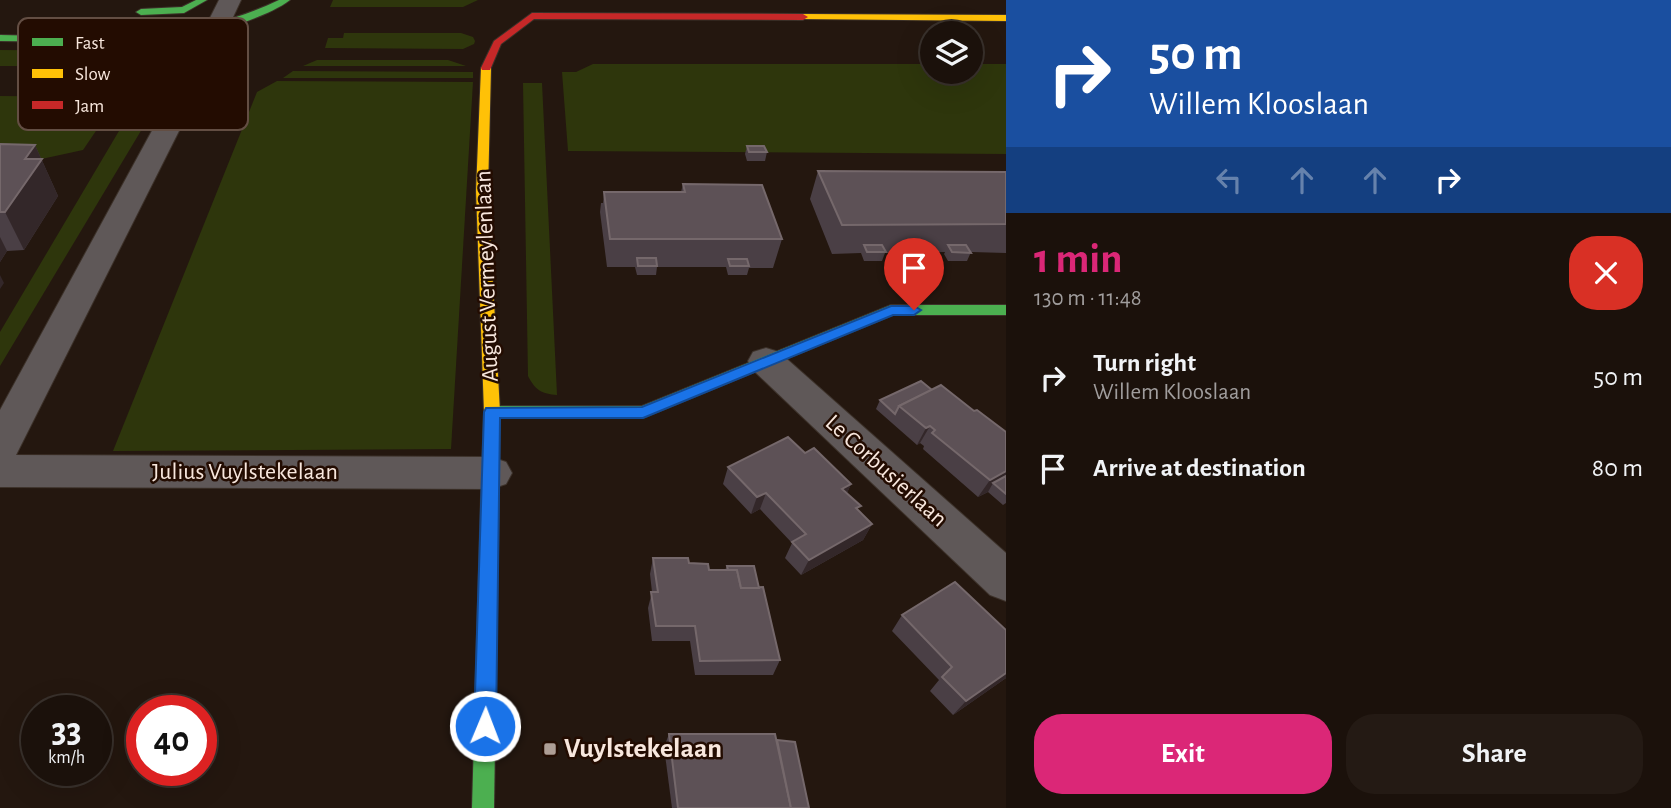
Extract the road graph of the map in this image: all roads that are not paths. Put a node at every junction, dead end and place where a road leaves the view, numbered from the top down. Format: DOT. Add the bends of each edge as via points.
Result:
graph roads {
  1 [pos="203,0"];
  2 [pos="286,0"];
  3 [pos="127,12"];
  4 [pos="166,12"];
  5 [pos="223,17"];
  6 [pos="1006,18"];
  7 [pos="248,20"];
  8 [pos="0,38"];
  9 [pos="18,38"];
  10 [pos="164,130"];
  11 [pos="1006,310"];
  12 [pos="766,361"];
  13 [pos="492,412"];
  14 [pos="0,447"];
  15 [pos="0,471"];
  16 [pos="491,473"];
  17 [pos="1006,581"];
  18 [pos="483,808"];
  1 -- 4 [label="street"];
  2 -- 7 [label="street"];
  3 -- 4 [label="street"];
  4 -- 5 [label="street"];
  6 -- 13 [label="street, August Vermeylenlaan" via="532,16 497,43 486,68 482,191"];
  8 -- 9 [label="street"];
  10 -- 14 [label="street"];
  11 -- 12 [label="street" via="891,310"];
  12 -- 13 [label="street" via="643,412"];
  12 -- 17 [label="street, Le Corbusierlaan"];
  13 -- 16 [label="street, August Vermeylenlaan"];
  15 -- 16 [label="street, Julius Vuylstekelaan"];
  16 -- 18 [label="street, August Vermeylenlaan"];
}
